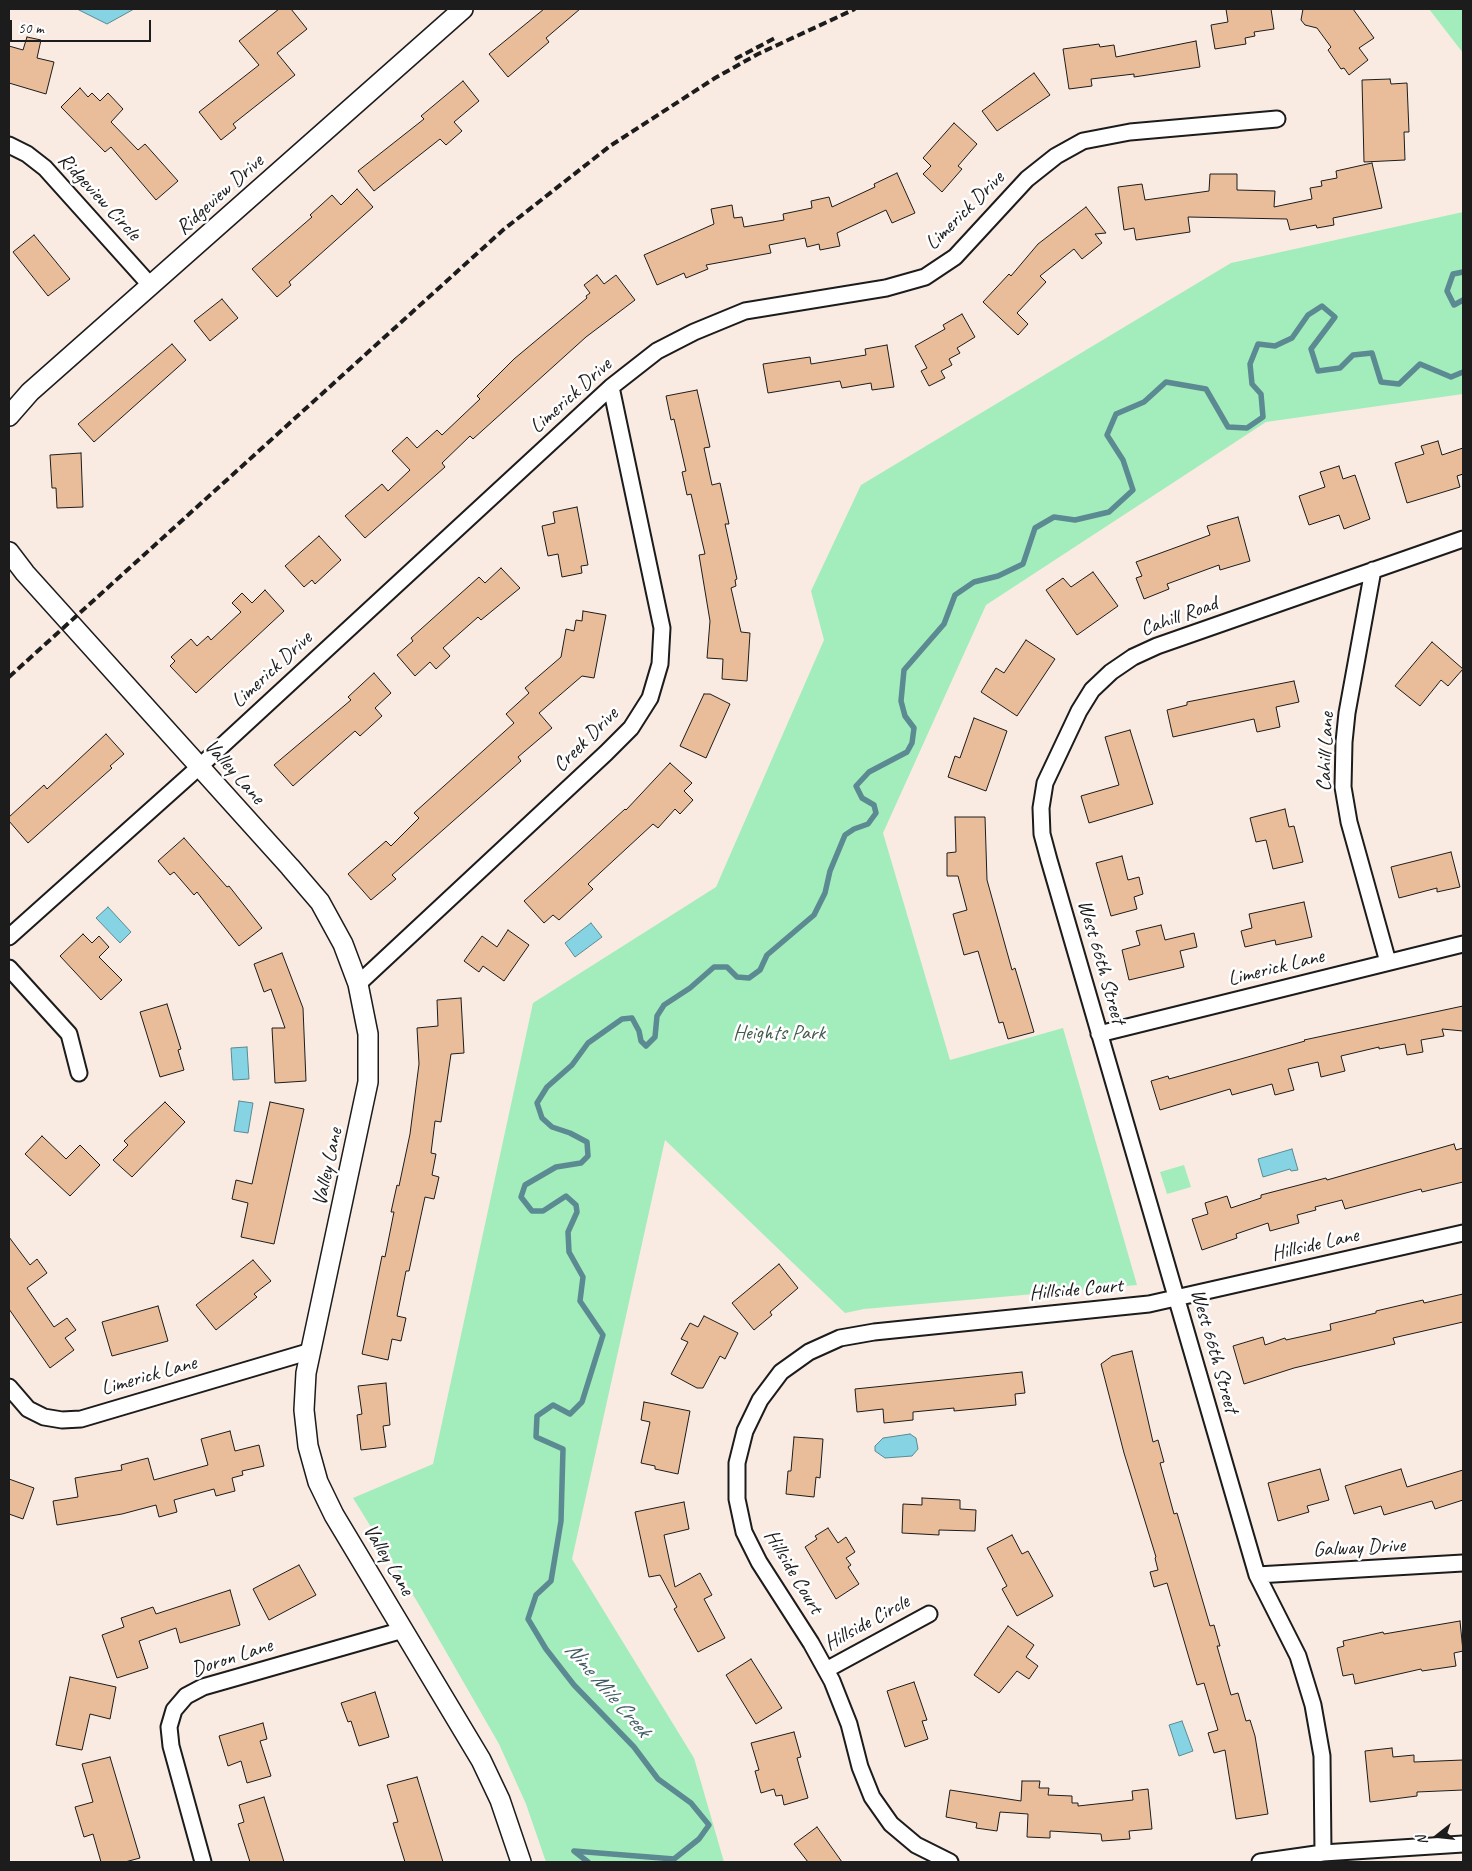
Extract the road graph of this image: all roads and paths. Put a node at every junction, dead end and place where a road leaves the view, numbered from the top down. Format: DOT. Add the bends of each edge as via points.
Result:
graph roads {
  1 [pos="463,9"];
  2 [pos="1277,119"];
  3 [pos="9,145"];
  4 [pos="151,286"];
  5 [pos="611,387"];
  6 [pos="9,416"];
  7 [pos="1463,539"];
  8 [pos="9,552"];
  9 [pos="1373,570"];
  10 [pos="199,767"];
  11 [pos="1049,860"];
  12 [pos="9,937"];
  13 [pos="1463,944"];
  14 [pos="1388,962"];
  15 [pos="9,968"];
  16 [pos="358,984"];
  17 [pos="1099,1034"];
  18 [pos="79,1073"];
  19 [pos="1463,1233"];
  20 [pos="1177,1298"];
  21 [pos="311,1351"];
  22 [pos="9,1387"];
  23 [pos="1463,1563"];
  24 [pos="1258,1575"];
  25 [pos="929,1614"];
  26 [pos="404,1630"];
  27 [pos="826,1670"];
  28 [pos="1463,1844"];
  29 [pos="1323,1853"];
  30 [pos="203,1862"];
  31 [pos="521,1862"];
  32 [pos="950,1862"];
  33 [pos="1260,1862"];
  1 -- 4 [label="street, Ridgeview Drive"];
  2 -- 5 [label="street, Limerick Drive" via="1130,132 1084,141 1056,156 1027,179 955,257 924,277 886,288 732,315 656,351"];
  3 -- 4 [label="street, Ridgeview Circle" via="45,168"];
  4 -- 6 [label="street, Ridgeview Drive" via="30,392"];
  5 -- 10 [label="street, Limerick Drive"];
  5 -- 16 [label="street, Creek Drive" via="662,628 660,664 650,698 631,728"];
  7 -- 9 [label="street, Cahill Road"];
  8 -- 10 [label="street, Valley Lane"];
  9 -- 11 [label="street, Cahill Road" via="1157,646 1111,672 1092,690 1079,711 1045,783 1041,808 1042,834"];
  9 -- 14 [label="street, Cahill Lane" via="1348,712 1343,787 1349,822"];
  10 -- 12 [label="street, Limerick Drive"];
  10 -- 16 [label="street, Valley Lane" via="320,902 343,944"];
  11 -- 17 [label="street, West 66th Street"];
  13 -- 14 [label="street, Limerick Lane"];
  14 -- 17 [label="street, Limerick Lane"];
  15 -- 18 [label="street" via="69,1034"];
  16 -- 21 [label="street, Valley Lane" via="368,1034 368,1082"];
  17 -- 20 [label="street, West 66th Street"];
  19 -- 20 [label="street, Hillside Lane"];
  20 -- 24 [label="street, West 66th Street"];
  20 -- 27 [label="street, Hillside Court" via="1149,1304 848,1336 809,1352 781,1372 760,1400 745,1431 737,1463 737,1499 744,1532 759,1562"];
  21 -- 22 [label="street, Limerick Lane" via="81,1419 44,1417 28,1409"];
  21 -- 26 [label="street, Valley Lane" via="304,1410 308,1446 318,1482 334,1515"];
  23 -- 24 [label="street, Galway Drive"];
  24 -- 29 [label="street, West 66th Street" via="1298,1656 1313,1705 1322,1756"];
  25 -- 27 [label="street, Hillside Circle"];
  26 -- 30 [label="street, Doron Lane" via="202,1688 186,1696 174,1710 169,1727 171,1746"];
  26 -- 31 [label="street, Valley Lane" via="481,1760 500,1800"];
  27 -- 32 [label="street, Hillside Court" via="849,1724 872,1797 892,1824 916,1845"];
  28 -- 29 [label="street"];
  29 -- 33 [label="street"];
}
